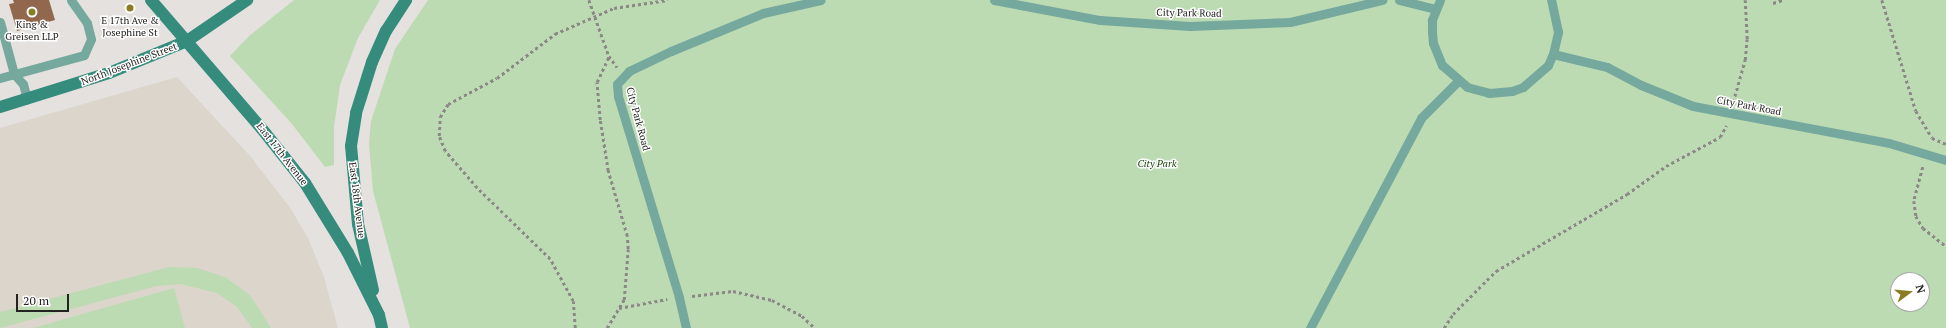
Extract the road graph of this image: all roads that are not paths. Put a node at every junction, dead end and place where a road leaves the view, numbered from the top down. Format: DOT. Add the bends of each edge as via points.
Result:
graph roads {
  1 [pos="70,0"];
  2 [pos="151,0"];
  3 [pos="248,0"];
  4 [pos="406,0"];
  5 [pos="821,0"];
  6 [pos="994,0"];
  7 [pos="1382,0"];
  8 [pos="1398,0"];
  9 [pos="1440,0"];
  10 [pos="1550,0"];
  11 [pos="1435,9"];
  12 [pos="0,22"];
  13 [pos="187,41"];
  14 [pos="1553,54"];
  15 [pos="14,74"];
  16 [pos="0,78"];
  17 [pos="1458,81"];
  18 [pos="27,100"];
  19 [pos="0,107"];
  20 [pos="1946,160"];
  21 [pos="378,315"];
  22 [pos="382,328"];
  23 [pos="686,328"];
  24 [pos="1310,328"];
  1 -- 15 [label="lane" via="87,23 91,39 84,55"];
  2 -- 13 [label="main road, East 17th Avenue"];
  3 -- 13 [label="main road, North Josephine Street"];
  4 -- 21 [label="main road, East 18th Avenue" via="386,31 372,62 356,112 351,146 358,224"];
  5 -- 23 [label="lane, City Park Road" via="763,13 671,51 622,76 617,84 618,96 679,297"];
  6 -- 7 [label="lane, City Park Road" via="1100,20 1190,26 1290,22"];
  8 -- 11 [label="lane"];
  9 -- 11 [label="lane"];
  10 -- 14 [label="lane" via="1558,32"];
  11 -- 17 [label="lane" via="1432,20 1433,43 1442,64"];
  12 -- 15 [label="lane"];
  13 -- 18 [label="main road, North Josephine Street" via="120,70"];
  13 -- 21 [label="main road, East 17th Avenue" via="277,146 305,183 336,232"];
  14 -- 17 [label="lane" via="1533,81 1512,91 1489,93 1467,87"];
  14 -- 20 [label="lane, City Park Road" via="1607,67 1669,98 1730,114 1844,134"];
  15 -- 16 [label="lane"];
  15 -- 18 [label="lane" via="24,84"];
  17 -- 24 [label="lane" via="1421,118"];
  18 -- 19 [label="main road, North Josephine Street"];
  21 -- 22 [label="main road, East 17th Avenue"];
}
